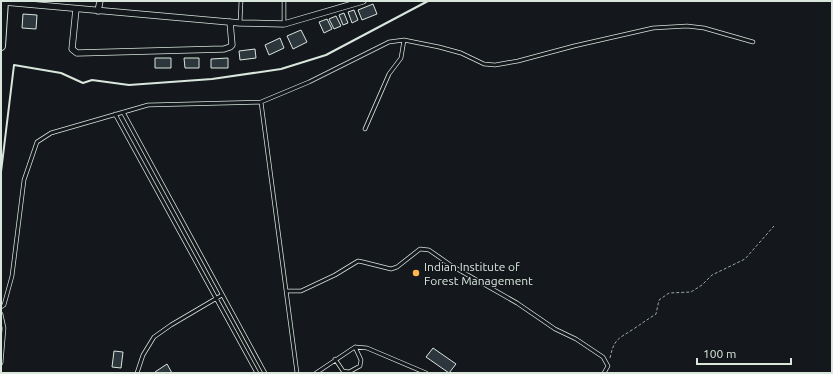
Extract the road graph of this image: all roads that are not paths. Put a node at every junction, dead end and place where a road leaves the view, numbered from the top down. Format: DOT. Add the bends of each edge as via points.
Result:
graph roads {
  1 [pos="4,1"];
  2 [pos="100,1"];
  3 [pos="241,1"];
  4 [pos="284,1"];
  5 [pos="363,1"];
  6 [pos="76,9"];
  7 [pos="98,11"];
  8 [pos="230,22"];
  9 [pos="240,23"];
  10 [pos="284,24"];
  11 [pos="404,40"];
  12 [pos="1,42"];
  13 [pos="753,42"];
  14 [pos="261,102"];
  15 [pos="123,112"];
  16 [pos="115,114"];
  17 [pos="365,129"];
  18 [pos="287,291"];
  19 [pos="222,295"];
  20 [pos="216,297"];
  21 [pos="1,307"];
  22 [pos="1,314"];
  23 [pos="355,347"];
  24 [pos="335,359"];
  25 [pos="1,363"];
  26 [pos="137,373"];
  27 [pos="257,373"];
  28 [pos="265,373"];
  29 [pos="298,373"];
  30 [pos="316,373"];
  31 [pos="426,373"];
  32 [pos="604,373"];
  1 -- 6 [label="street"];
  1 -- 12 [label="main road"];
  2 -- 7 [label="street"];
  3 -- 9 [label="lane"];
  4 -- 10 [label="lane"];
  5 -- 10 [label="street"];
  6 -- 7 [label="street"];
  6 -- 8 [label="street" via="72,49 78,53 224,49 232,45"];
  7 -- 8 [label="street"];
  8 -- 9 [label="street"];
  9 -- 10 [label="street"];
  11 -- 13 [label="lane" via="461,53 484,64 494,65 653,28 704,28"];
  11 -- 14 [label="lane" via="389,42 309,82"];
  11 -- 17 [label="lane" via="401,58 389,74"];
  14 -- 15 [label="lane" via="148,105"];
  14 -- 18 [label="lane"];
  15 -- 16 [label="lane"];
  15 -- 19 [label="lane"];
  16 -- 20 [label="lane"];
  16 -- 21 [label="lane" via="51,133 37,142 24,180 12,276 4,305"];
  18 -- 29 [label="lane"];
  18 -- 32 [label="lane" via="301,291 358,261 391,269 420,249 429,250 598,353 608,366"];
  19 -- 20 [label="lane"];
  19 -- 28 [label="lane"];
  20 -- 26 [label="lane" via="154,337 143,355"];
  20 -- 27 [label="lane"];
  22 -- 25 [label="lane" via="4,328"];
  23 -- 24 [label="lane"];
  23 -- 24 [label="lane" via="361,360 360,366 349,372 343,371"];
  23 -- 31 [label="lane" via="367,348"];
  24 -- 30 [label="lane"];
}
